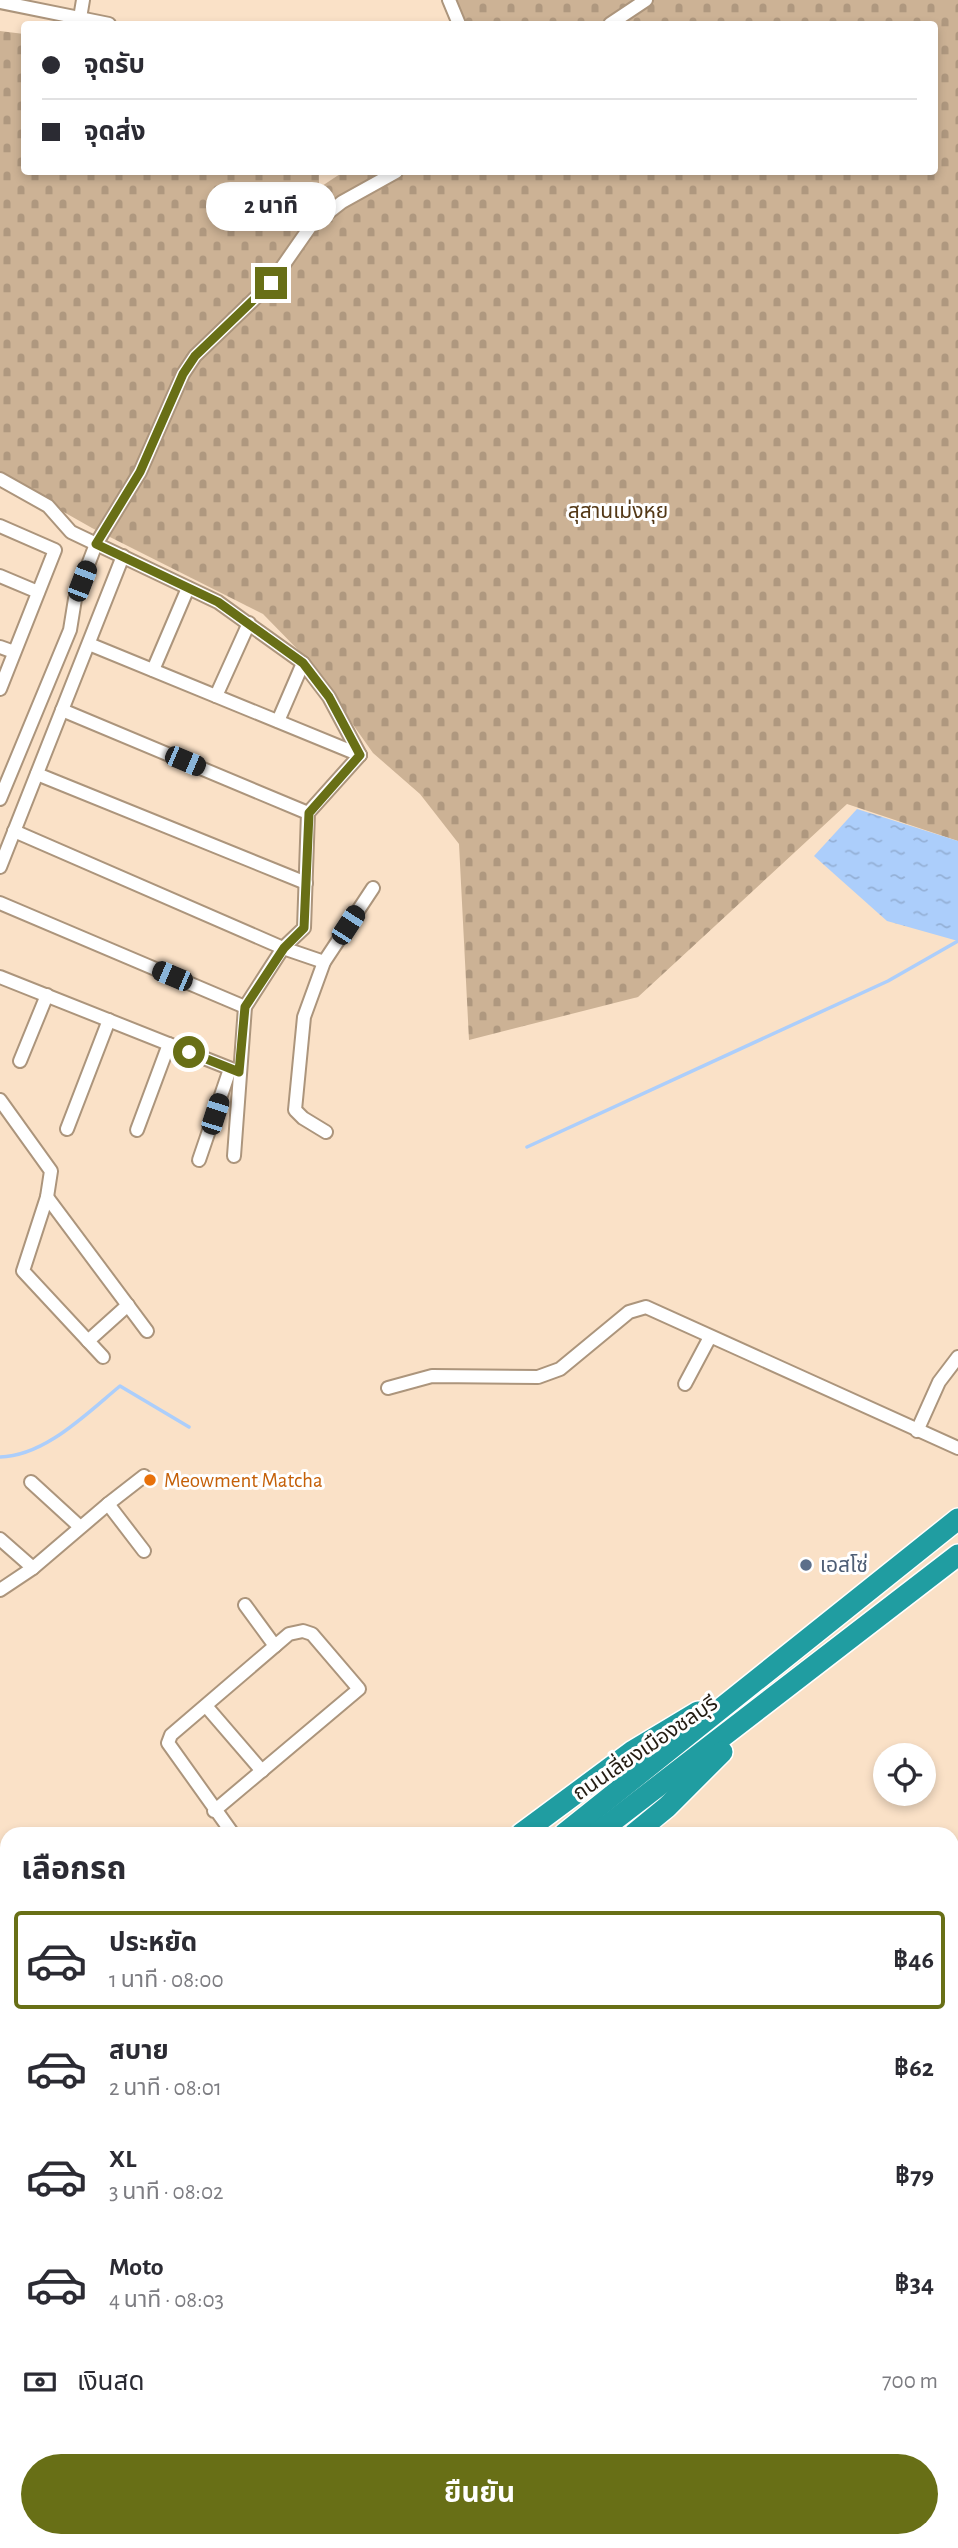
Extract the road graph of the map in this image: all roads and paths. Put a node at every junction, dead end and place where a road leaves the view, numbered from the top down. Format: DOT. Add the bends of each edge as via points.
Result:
graph roads {
  1 [pos="83,0"];
  2 [pos="449,0"];
  3 [pos="646,0"];
  4 [pos="0,2"];
  5 [pos="80,18"];
  6 [pos="95,21"];
  7 [pos="458,21"];
  8 [pos="614,21"];
  9 [pos="391,175"];
  10 [pos="0,479"];
  11 [pos="0,526"];
  12 [pos="96,544"];
  13 [pos="123,556"];
  14 [pos="0,576"];
  15 [pos="188,588"];
  16 [pos="38,592"];
  17 [pos="249,624"];
  18 [pos="89,644"];
  19 [pos="0,647"];
  20 [pos="14,652"];
  21 [pos="303,663"];
  22 [pos="153,670"];
  23 [pos="0,689"];
  24 [pos="216,696"];
  25 [pos="62,710"];
  26 [pos="278,721"];
  27 [pos="360,755"];
  28 [pos="6,768"];
  29 [pos="37,774"];
  30 [pos="0,799"];
  31 [pos="309,813"];
  32 [pos="14,831"];
  33 [pos="0,867"];
  34 [pos="306,883"];
  35 [pos="373,888"];
  36 [pos="0,903"];
  37 [pos="284,948"];
  38 [pos="324,962"];
  39 [pos="0,976"];
  40 [pos="47,995"];
  41 [pos="245,1007"];
  42 [pos="109,1020"];
  43 [pos="169,1044"];
  44 [pos="20,1061"];
  45 [pos="234,1070"];
  46 [pos="0,1100"];
  47 [pos="67,1129"];
  48 [pos="137,1130"];
  49 [pos="326,1132"];
  50 [pos="234,1156"];
  51 [pos="199,1160"];
  52 [pos="47,1197"];
  53 [pos="128,1306"];
  54 [pos="148,1331"];
  55 [pos="710,1337"];
  56 [pos="88,1341"];
  57 [pos="103,1357"];
  58 [pos="958,1357"];
  59 [pos="685,1384"];
  60 [pos="388,1388"];
  61 [pos="917,1431"];
  62 [pos="958,1448"];
  63 [pos="144,1476"];
  64 [pos="31,1482"];
  65 [pos="108,1504"];
  66 [pos="958,1519"];
  67 [pos="79,1526"];
  68 [pos="0,1539"];
  69 [pos="144,1551"];
  70 [pos="958,1555"];
  71 [pos="33,1568"];
  72 [pos="0,1590"];
  73 [pos="245,1605"];
  74 [pos="275,1646"];
  75 [pos="771,1667"];
  76 [pos="792,1686"];
  77 [pos="206,1706"];
  78 [pos="262,1771"];
  79 [pos="214,1811"];
  80 [pos="225,1827"];
  81 [pos="530,1827"];
  82 [pos="573,1827"];
  83 [pos="605,1827"];
  84 [pos="643,1827"];
  1 -- 5 [label="street"];
  2 -- 7 [label="street"];
  3 -- 8 [label="street"];
  4 -- 5 [label="street"];
  5 -- 6 [label="street"];
  9 -- 12 [label="street" via="342,202 310,227 271,283 195,356 140,472"];
  10 -- 12 [label="street" via="48,506 71,532"];
  11 -- 16 [label="street" via="55,550"];
  12 -- 13 [label="street"];
  12 -- 28 [label="street" via="75,599 70,630"];
  13 -- 15 [label="street"];
  13 -- 18 [label="street"];
  14 -- 16 [label="street"];
  15 -- 17 [label="street"];
  15 -- 22 [label="street"];
  16 -- 20 [label="street"];
  17 -- 21 [label="street"];
  17 -- 24 [label="street"];
  18 -- 22 [label="street"];
  18 -- 25 [label="street"];
  19 -- 20 [label="street"];
  20 -- 23 [label="street"];
  21 -- 26 [label="street"];
  21 -- 27 [label="street" via="329,697"];
  22 -- 24 [label="street"];
  24 -- 26 [label="street"];
  25 -- 29 [label="street"];
  25 -- 31 [label="street"];
  26 -- 27 [label="street"];
  27 -- 31 [label="street"];
  28 -- 30 [label="street"];
  29 -- 32 [label="street"];
  29 -- 34 [label="street"];
  31 -- 34 [label="street"];
  32 -- 33 [label="street"];
  32 -- 37 [label="street"];
  34 -- 37 [label="street" via="304,928"];
  35 -- 38 [label="street"];
  36 -- 41 [label="street"];
  37 -- 38 [label="street"];
  37 -- 41 [label="street"];
  38 -- 49 [label="street" via="304,1017 295,1110"];
  39 -- 40 [label="street"];
  40 -- 42 [label="street"];
  40 -- 44 [label="street"];
  41 -- 45 [label="street"];
  42 -- 43 [label="street"];
  42 -- 47 [label="street"];
  43 -- 45 [label="street"];
  43 -- 48 [label="street"];
  45 -- 50 [label="street"];
  45 -- 51 [label="street"];
  46 -- 52 [label="street" via="51,1171"];
  52 -- 53 [label="street"];
  52 -- 56 [label="street" via="23,1271"];
  53 -- 54 [label="street"];
  53 -- 56 [label="street"];
  55 -- 59 [label="street"];
  55 -- 60 [label="street" via="646,1307 629,1312 560,1369 538,1377 432,1376"];
  55 -- 61 [label="street"];
  56 -- 57 [label="street"];
  58 -- 61 [label="street" via="939,1382"];
  61 -- 62 [label="street"];
  63 -- 65 [label="street"];
  64 -- 67 [label="street"];
  65 -- 67 [label="street"];
  65 -- 69 [label="street"];
  66 -- 75 [label="highway, ถนนเลี่ยงเมืองชลบุรี"];
  67 -- 71 [label="street"];
  68 -- 71 [label="street"];
  70 -- 76 [label="highway, ถนนเลี่ยงเมืองชลบุรี"];
  71 -- 72 [label="street"];
  73 -- 74 [label="street"];
  74 -- 77 [label="street"];
  74 -- 78 [label="street" via="297,1632 312,1634 359,1689"];
  75 -- 81 [label="highway, ถนนเลี่ยงเมืองชลบุรี" via="632,1751"];
  75 -- 82 [label="highway, ถนนเลี่ยงเมืองชลบุรี"];
  76 -- 83 [label="highway, ถนนเลี่ยงเมืองชลบุรี"];
  76 -- 84 [label="highway, ถนนเลี่ยงเมืองชลบุรี"];
  77 -- 78 [label="street"];
  77 -- 79 [label="street" via="171,1735 168,1743"];
  78 -- 79 [label="street"];
  79 -- 80 [label="street"];
}
